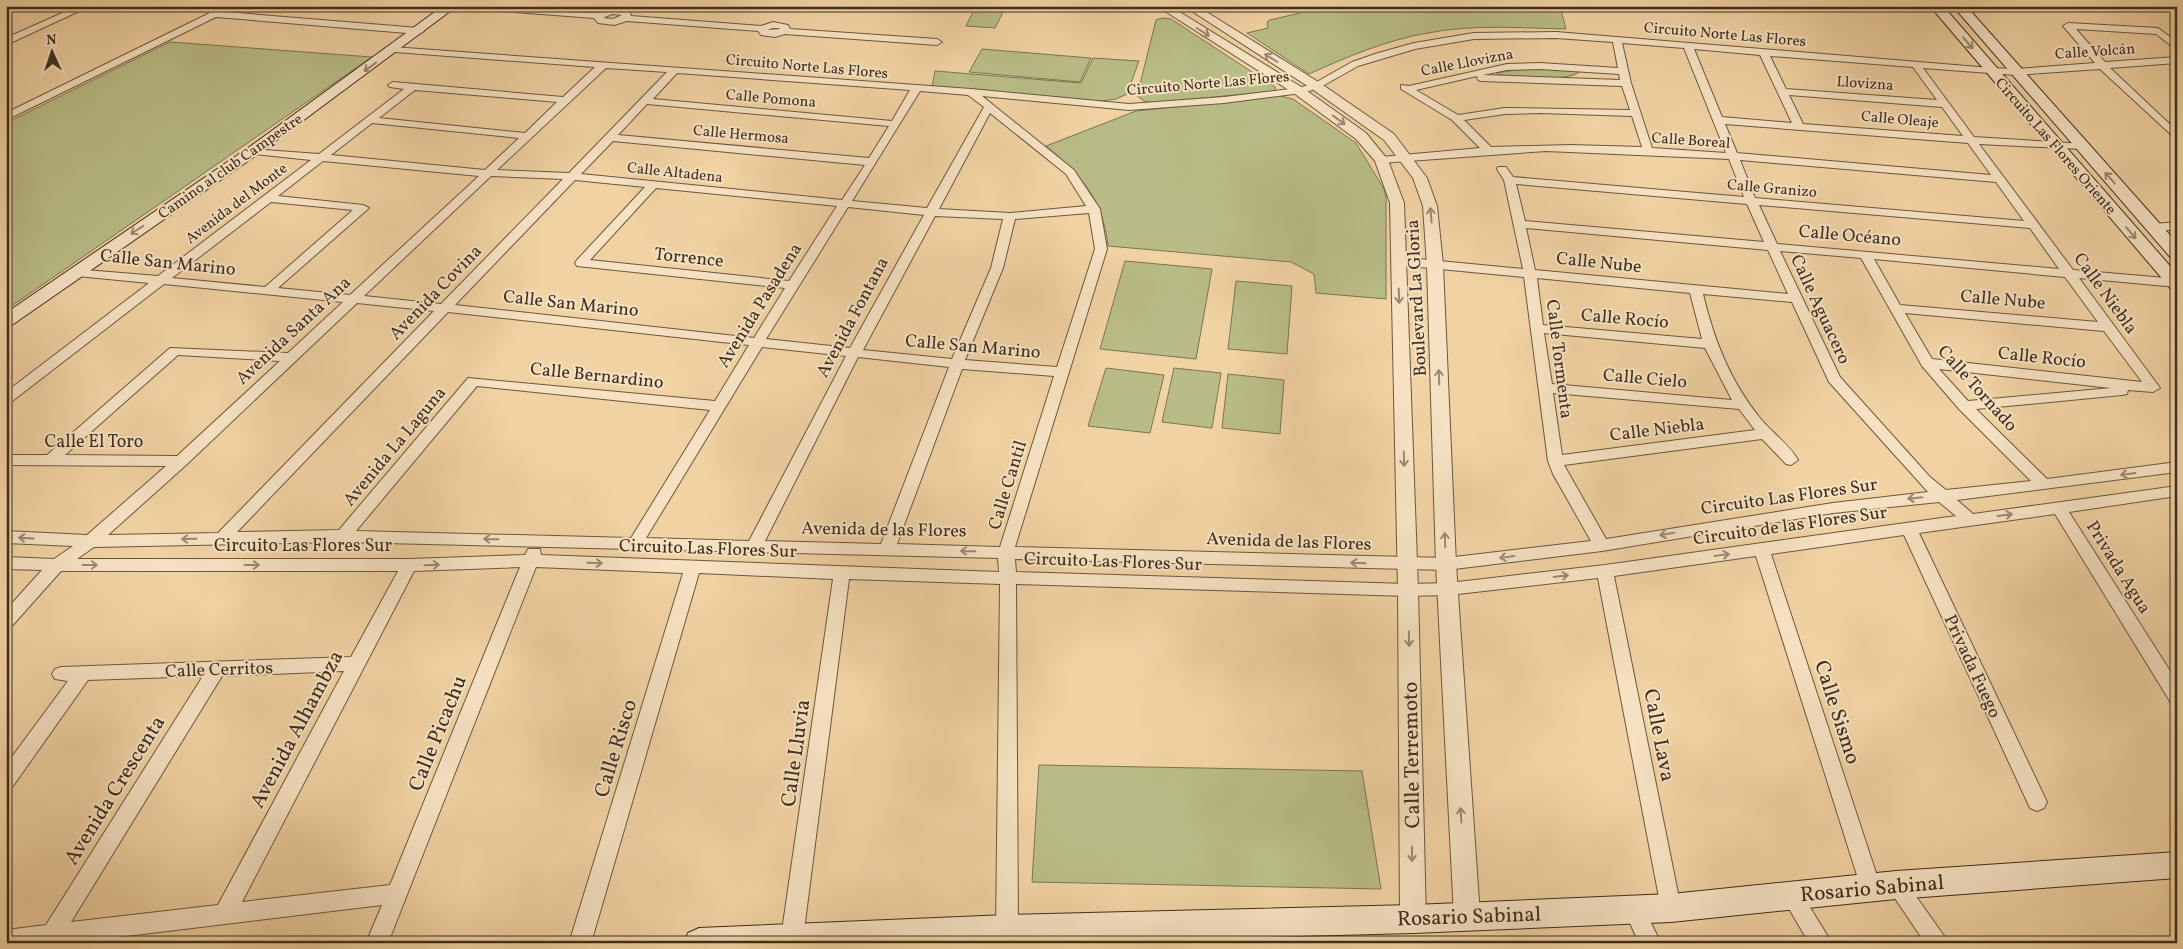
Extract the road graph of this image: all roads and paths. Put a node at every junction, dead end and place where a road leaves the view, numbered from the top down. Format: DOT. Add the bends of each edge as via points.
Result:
graph roads {
  1 [pos="16,6"];
  2 [pos="86,6"];
  3 [pos="231,6"];
  4 [pos="451,6"];
  5 [pos="475,6"];
  6 [pos="1162,6"];
  7 [pos="1189,6"];
  8 [pos="1936,6"];
  9 [pos="1959,6"];
  10 [pos="6,10"];
  11 [pos="214,14"];
  12 [pos="419,31"];
  13 [pos="1617,40"];
  14 [pos="6,42"];
  15 [pos="937,42"];
  16 [pos="1688,46"];
  17 [pos="2177,47"];
  18 [pos="394,49"];
  19 [pos="1764,53"];
  20 [pos="2177,60"];
  21 [pos="603,65"];
  22 [pos="1916,65"];
  23 [pos="2103,66"];
  24 [pos="675,70"];
  25 [pos="1623,71"];
  26 [pos="1991,71"];
  27 [pos="2016,72"];
  28 [pos="1470,75"];
  29 [pos="1626,83"];
  30 [pos="393,84"];
  31 [pos="414,86"];
  32 [pos="1316,86"];
  33 [pos="916,89"];
  34 [pos="1299,91"];
  35 [pos="971,92"];
  36 [pos="1783,92"];
  37 [pos="566,100"];
  38 [pos="644,101"];
  39 [pos="1944,104"];
  40 [pos="988,108"];
  41 [pos="1636,113"];
  42 [pos="6,117"];
  43 [pos="1456,118"];
  44 [pos="371,120"];
  45 [pos="1717,120"];
  46 [pos="896,124"];
  47 [pos="1799,126"];
  48 [pos="526,136"];
  49 [pos="608,137"];
  50 [pos="2177,137"];
  51 [pos="1971,140"];
  52 [pos="2053,144"];
  53 [pos="2081,146"];
  54 [pos="253,151"];
  55 [pos="1489,151"];
  56 [pos="1648,151"];
  57 [pos="323,157"];
  58 [pos="1407,158"];
  59 [pos="1734,158"];
  60 [pos="1381,160"];
  61 [pos="872,162"];
  62 [pos="486,173"];
  63 [pos="1506,174"];
  64 [pos="571,176"];
  65 [pos="1998,180"];
  66 [pos="653,185"];
  67 [pos="269,198"];
  68 [pos="1751,201"];
  69 [pos="846,204"];
  70 [pos="1094,210"];
  71 [pos="930,212"];
  72 [pos="1010,216"];
  73 [pos="1519,224"];
  74 [pos="2031,225"];
  75 [pos="2177,225"];
  76 [pos="2154,228"];
  77 [pos="1772,246"];
  78 [pos="2177,254"];
  79 [pos="1866,255"];
  80 [pos="1398,261"];
  81 [pos="1435,265"];
  82 [pos="77,272"];
  83 [pos="2068,272"];
  84 [pos="1530,274"];
  85 [pos="162,280"];
  86 [pos="2176,283"];
  87 [pos="793,285"];
  88 [pos="266,290"];
  89 [pos="1696,290"];
  90 [pos="1796,299"];
  91 [pos="354,300"];
  92 [pos="444,308"];
  93 [pos="1895,308"];
  94 [pos="6,321"];
  95 [pos="2107,327"];
  96 [pos="1537,328"];
  97 [pos="759,343"];
  98 [pos="1710,344"];
  99 [pos="854,353"];
  100 [pos="290,357"];
  101 [pos="1927,363"];
  102 [pos="957,364"];
  103 [pos="1061,372"];
  104 [pos="473,381"];
  105 [pos="1545,388"];
  106 [pos="2153,388"];
  107 [pos="6,399"];
  108 [pos="1741,405"];
  109 [pos="717,406"];
  110 [pos="1964,406"];
  111 [pos="1763,434"];
  112 [pos="6,460"];
  113 [pos="51,460"];
  114 [pos="1791,460"];
  115 [pos="181,461"];
  116 [pos="1555,461"];
  117 [pos="2177,467"];
  118 [pos="2044,485"];
  119 [pos="2177,491"];
  120 [pos="1943,495"];
  121 [pos="2059,508"];
  122 [pos="1970,520"];
  123 [pos="1909,529"];
  124 [pos="344,536"];
  125 [pos="6,537"];
  126 [pos="221,538"];
  127 [pos="540,540"];
  128 [pos="91,541"];
  129 [pos="636,542"];
  130 [pos="1602,545"];
  131 [pos="754,547"];
  132 [pos="887,550"];
  133 [pos="1762,550"];
  134 [pos="1006,552"];
  135 [pos="530,561"];
  136 [pos="6,563"];
  137 [pos="1406,564"];
  138 [pos="1446,564"];
  139 [pos="57,565"];
  140 [pos="409,566"];
  141 [pos="693,566"];
  142 [pos="1605,571"];
  143 [pos="842,573"];
  144 [pos="1008,578"];
  145 [pos="1449,588"];
  146 [pos="1408,590"];
  147 [pos="6,621"];
  148 [pos="356,664"];
  149 [pos="217,669"];
  150 [pos="61,674"];
  151 [pos="83,674"];
  152 [pos="2177,698"];
  153 [pos="6,780"];
  154 [pos="2037,802"];
  155 [pos="2177,865"];
  156 [pos="1884,886"];
  157 [pos="396,894"];
  158 [pos="1791,895"];
  159 [pos="1671,908"];
  160 [pos="1634,910"];
  161 [pos="224,915"];
  162 [pos="1467,916"];
  163 [pos="1413,919"];
  164 [pos="1007,929"];
  165 [pos="51,936"];
  166 [pos="792,938"];
  167 [pos="6,940"];
  168 [pos="377,943"];
  169 [pos="580,943"];
  170 [pos="699,943"];
  171 [pos="1650,943"];
  172 [pos="1821,943"];
  173 [pos="1938,943"];
  1 -- 10 [label="street"];
  2 -- 14 [label="street"];
  3 -- 11 [label="street"];
  4 -- 12 [label="main road, Camino al club Campestre"];
  5 -- 15 [label="street" via="600,16 617,11 627,14 626,18 762,29 776,25 785,27 785,31"];
  6 -- 34 [label="street, Boulevard La Gloria, one-way"];
  32 -- 7 [label="street, Boulevard La Gloria, one-way"];
  8 -- 26 [label="main road, Circuito Las Flores Oriente, one-way"];
  9 -- 27 [label="main road"];
  11 -- 12 [label="street"];
  11 -- 42 [label="street"];
  12 -- 18 [label="main road, Camino al club Campestre"];
  13 -- 16 [label="street, Circuito Norte Las Flores"];
  13 -- 25 [label="street"];
  13 -- 32 [label="street, Circuito Norte Las Flores" via="1518,35 1443,40 1355,64"];
  16 -- 19 [label="street, Circuito Norte Las Flores"];
  16 -- 45 [label="street, Calle Aguacero"];
  17 -- 23 [label="street" via="2158,31 2068,26"];
  18 -- 21 [label="street, Circuito Norte Las Flores"];
  18 -- 54 [label="main road, Camino al club Campestre, one-way"];
  19 -- 22 [label="street, Circuito Norte Las Flores"];
  19 -- 36 [label="street"];
  20 -- 23 [label="street, Calle Volcán"];
  21 -- 24 [label="street, Circuito Norte Las Flores"];
  21 -- 37 [label="street, Avenida Santa Ana"];
  22 -- 26 [label="street, Circuito Norte Las Flores"];
  22 -- 39 [label="street, Calle Niebla"];
  23 -- 27 [label="street, Calle Volcán"];
  23 -- 50 [label="street"];
  24 -- 33 [label="street, Circuito Norte Las Flores"];
  24 -- 38 [label="street, Avenida Covina"];
  25 -- 28 [label="street, Calle Llovizna" via="1540,66 1507,67"];
  25 -- 29 [label="street"];
  26 -- 27 [label="street, Circuito Norte Las Flores"];
  26 -- 52 [label="main road, Circuito Las Flores Oriente"];
  27 -- 53 [label="main road"];
  28 -- 29 [label="street" via="1497,80"];
  28 -- 43 [label="street, Calle Llovizna" via="1403,86"];
  29 -- 41 [label="street"];
  30 -- 31 [label="street"];
  31 -- 37 [label="street"];
  31 -- 44 [label="street, Avenida del Monte"];
  32 -- 34 [label="street, Circuito Norte Las Flores"];
  32 -- 58 [label="street, Boulevard La Gloria" via="1389,137"];
  33 -- 35 [label="street, Circuito Norte Las Flores"];
  33 -- 46 [label="street, Avenida Pasadena"];
  34 -- 35 [label="street, Circuito Norte Las Flores" via="1129,106"];
  34 -- 60 [label="street, Boulevard La Gloria, one-way" via="1361,136"];
  35 -- 40 [label="street, Calle Cantil"];
  36 -- 39 [label="street, Llovizna"];
  36 -- 47 [label="street"];
  37 -- 48 [label="street, Avenida Santa Ana"];
  38 -- 46 [label="street, Calle Pomona"];
  38 -- 49 [label="street, Avenida Covina"];
  39 -- 51 [label="street, Calle Niebla"];
  40 -- 70 [label="street, Calle Cantil" via="1070,172"];
  40 -- 71 [label="street, Avenida Fontana"];
  41 -- 43 [label="street" via="1540,110"];
  41 -- 56 [label="street"];
  43 -- 55 [label="street"];
  44 -- 48 [label="street"];
  44 -- 57 [label="street, Avenida del Monte"];
  45 -- 47 [label="street, Calle Oleaje"];
  45 -- 59 [label="street, Calle Aguacero"];
  46 -- 61 [label="street, Avenida Pasadena"];
  47 -- 51 [label="street, Calle Oleaje"];
  48 -- 62 [label="street, Avenida Santa Ana"];
  49 -- 61 [label="street, Calle Hermosa"];
  49 -- 64 [label="street, Avenida Covina"];
  51 -- 52 [label="street, Calle Oleaje"];
  51 -- 65 [label="street, Calle Niebla"];
  52 -- 53 [label="street, Calle Oleaje"];
  52 -- 86 [label="main road, Circuito Las Flores Oriente, one-way"];
  76 -- 53 [label="main road, one-way"];
  54 -- 57 [label="street, Calle Altadena"];
  54 -- 82 [label="main road, Camino al club Campestre, one-way"];
  55 -- 56 [label="street, Calle Boreal" via="1568,148"];
  55 -- 58 [label="street, Calle Boreal"];
  56 -- 59 [label="street, Calle Boreal"];
  57 -- 62 [label="street, Calle Altadena"];
  57 -- 67 [label="street, Avenida del Monte"];
  58 -- 60 [label="street, Calle Boreal"];
  81 -- 58 [label="street, Boulevard La Gloria, one-way" via="1430,206 1420,178"];
  59 -- 65 [label="street, Calle Boreal"];
  59 -- 68 [label="street, Calle Aguacero"];
  60 -- 80 [label="street, Boulevard La Gloria" via="1397,203"];
  61 -- 69 [label="street, Avenida Pasadena"];
  62 -- 64 [label="street, Calle Altadena"];
  62 -- 91 [label="street, Avenida Santa Ana"];
  63 -- 68 [label="street, Calle Granizo"];
  63 -- 73 [label="street, Calle Tormenta"];
  64 -- 66 [label="street, Calle Altadena"];
  64 -- 92 [label="street, Avenida Covina"];
  65 -- 74 [label="street, Calle Niebla"];
  66 -- 69 [label="street, Calle Altadena"];
  66 -- 87 [label="street, Torrence" via="581,263"];
  67 -- 85 [label="street, Avenida del Monte"];
  67 -- 88 [label="street" via="363,208"];
  68 -- 74 [label="street, Calle Granizo"];
  68 -- 77 [label="street, Calle Aguacero"];
  69 -- 71 [label="street, Calle Altadena"];
  69 -- 87 [label="street, Avenida Pasadena"];
  70 -- 72 [label="street, Calle Altadena"];
  70 -- 103 [label="street, Calle Cantil" via="1101,249"];
  71 -- 72 [label="street, Calle Altadena"];
  71 -- 99 [label="street, Avenida Fontana"];
  72 -- 102 [label="street" via="997,268"];
  73 -- 77 [label="street, Calle Océano"];
  73 -- 84 [label="street, Calle Tormenta"];
  74 -- 83 [label="street, Calle Niebla"];
  75 -- 76 [label="street"];
  76 -- 78 [label="main road"];
  77 -- 79 [label="street, Calle Océano"];
  77 -- 90 [label="street, Calle Aguacero"];
  79 -- 83 [label="street, Calle Océano"];
  79 -- 93 [label="street, Calle Tornado"];
  80 -- 81 [label="street, Calle Nube"];
  80 -- 137 [label="street, Boulevard La Gloria, one-way"];
  81 -- 84 [label="street, Calle Nube"];
  138 -- 81 [label="street, Boulevard La Gloria, one-way"];
  82 -- 85 [label="street, Calle San Marino"];
  82 -- 94 [label="main road, Camino al club Campestre"];
  83 -- 86 [label="street, Calle Océano"];
  83 -- 95 [label="street, Calle Niebla"];
  84 -- 89 [label="street, Calle Nube"];
  84 -- 96 [label="street, Calle Tormenta"];
  85 -- 88 [label="street, Calle San Marino"];
  85 -- 107 [label="street, Avenida del Monte"];
  87 -- 97 [label="street, Avenida Pasadena"];
  88 -- 91 [label="street, Calle San Marino"];
  89 -- 90 [label="street, Calle Nube"];
  89 -- 98 [label="street"];
  90 -- 120 [label="street, Calle Aguacero" via="1834,379 1925,481"];
  91 -- 92 [label="street, Calle San Marino"];
  91 -- 100 [label="street, Avenida Santa Ana"];
  92 -- 97 [label="street, Calle San Marino"];
  92 -- 126 [label="street, Avenida Covina"];
  93 -- 95 [label="street, Calle Nube"];
  93 -- 101 [label="street, Calle Tornado"];
  95 -- 106 [label="street, Calle Niebla"];
  96 -- 98 [label="street, Calle Rocío"];
  96 -- 105 [label="street, Calle Tormenta"];
  97 -- 99 [label="street, Calle San Marino"];
  97 -- 109 [label="street, Avenida Pasadena"];
  98 -- 108 [label="street"];
  99 -- 102 [label="street, Calle San Marino"];
  99 -- 131 [label="street, Avenida Fontana"];
  100 -- 113 [label="street" via="174,351"];
  100 -- 115 [label="street, Avenida Santa Ana"];
  101 -- 106 [label="street, Calle Rocío"];
  101 -- 110 [label="street, Calle Tornado"];
  102 -- 103 [label="street, Calle San Marino"];
  102 -- 132 [label="street"];
  103 -- 134 [label="street, Calle Cantil"];
  104 -- 109 [label="street, Calle Bernardino"];
  104 -- 124 [label="street, Avenida La Laguna"];
  105 -- 108 [label="street, Calle Cielo"];
  105 -- 116 [label="street, Calle Tormenta"];
  106 -- 110 [label="street"];
  108 -- 111 [label="street"];
  109 -- 129 [label="street, Avenida Pasadena"];
  110 -- 118 [label="street, Calle Tornado"];
  111 -- 114 [label="street"];
  111 -- 116 [label="street, Calle Niebla"];
  112 -- 113 [label="street, Calle El Toro"];
  113 -- 115 [label="street, Calle El Toro"];
  115 -- 128 [label="street, Avenida Santa Ana"];
  116 -- 130 [label="street, Calle Tormenta"];
  117 -- 118 [label="street, Circuito Las Flores Sur, one-way"];
  118 -- 120 [label="street, Circuito Las Flores Sur"];
  119 -- 121 [label="street, Circuito de las Flores Sur"];
  120 -- 122 [label="street, Calle Aguacero"];
  120 -- 130 [label="street, Circuito Las Flores Sur, one-way" via="1833,508"];
  122 -- 121 [label="street, Circuito de las Flores Sur, one-way"];
  121 -- 152 [label="street, Privada Agua"];
  122 -- 123 [label="street, Circuito de las Flores Sur"];
  123 -- 133 [label="street, Circuito de las Flores Sur"];
  123 -- 154 [label="street, Privada Fuego"];
  124 -- 126 [label="street, Circuito Las Flores Sur"];
  127 -- 124 [label="street, Circuito Las Flores Sur, one-way"];
  128 -- 125 [label="street, Circuito Las Flores Sur, one-way"];
  126 -- 128 [label="street, Circuito Las Flores Sur, one-way"];
  127 -- 129 [label="street, Avenida de las Flores"];
  127 -- 135 [label="street, Calle Picachu"];
  128 -- 139 [label="street, Avenida Santa Ana"];
  129 -- 131 [label="street, Avenida de las Flores"];
  130 -- 138 [label="street, Circuito Las Flores Sur, one-way"];
  131 -- 132 [label="street, Avenida de las Flores"];
  134 -- 132 [label="street, Avenida de las Flores, one-way"];
  142 -- 133 [label="street, Circuito de las Flores Sur, one-way"];
  133 -- 156 [label="street, Calle Sismo"];
  137 -- 134 [label="street, Avenida de las Flores, one-way"];
  134 -- 144 [label="street, Calle Cantil"];
  140 -- 135 [label="street, Circuito Las Flores Sur, one-way"];
  135 -- 141 [label="street, Circuito Las Flores Sur, one-way"];
  135 -- 157 [label="street, Calle Picachu"];
  136 -- 139 [label="street, Circuito Las Flores Sur"];
  137 -- 138 [label="street, Circuito Las Flores Sur"];
  137 -- 146 [label="street, Boulevard La Gloria"];
  138 -- 145 [label="street, Boulevard La Gloria"];
  139 -- 140 [label="street, Circuito Las Flores Sur, one-way"];
  139 -- 147 [label="street, Avenida Santa Ana"];
  140 -- 148 [label="street, Avenida Alhambza"];
  141 -- 143 [label="street, Circuito Las Flores Sur"];
  141 -- 169 [label="street, Calle Risco"];
  145 -- 142 [label="street, Circuito de las Flores Sur, one-way"];
  142 -- 159 [label="street, Calle Lava"];
  143 -- 144 [label="street, Circuito Las Flores Sur"];
  143 -- 166 [label="street, Calle Lluvia"];
  144 -- 146 [label="street, Circuito Las Flores Sur"];
  144 -- 164 [label="street, Calle Cantil"];
  145 -- 146 [label="street, Circuito de las Flores Sur"];
  162 -- 145 [label="street, one-way"];
  146 -- 163 [label="street, Calle Terremoto, one-way"];
  148 -- 149 [label="street, Calle Cerritos"];
  148 -- 161 [label="street, Avenida Alhambza"];
  149 -- 151 [label="street, Calle Cerritos"];
  149 -- 165 [label="street, Avenida Crescenta"];
  150 -- 151 [label="street, Calle Cerritos"];
  151 -- 153 [label="street"];
  155 -- 156 [label="main road, Rosario Sabinal"];
  156 -- 158 [label="main road, Rosario Sabinal"];
  156 -- 173 [label="street, Calle Sismo"];
  157 -- 161 [label="street"];
  157 -- 168 [label="street, Calle Picachu"];
  158 -- 159 [label="main road, Rosario Sabinal"];
  158 -- 172 [label="street"];
  159 -- 160 [label="main road, Rosario Sabinal"];
  160 -- 162 [label="main road, Rosario Sabinal"];
  160 -- 171 [label="street"];
  161 -- 165 [label="street"];
  162 -- 163 [label="main road, Rosario Sabinal"];
  163 -- 164 [label="main road, Rosario Sabinal"];
  164 -- 166 [label="main road, Rosario Sabinal"];
  165 -- 167 [label="street"];
  166 -- 170 [label="main road, Rosario Sabinal"];
}
